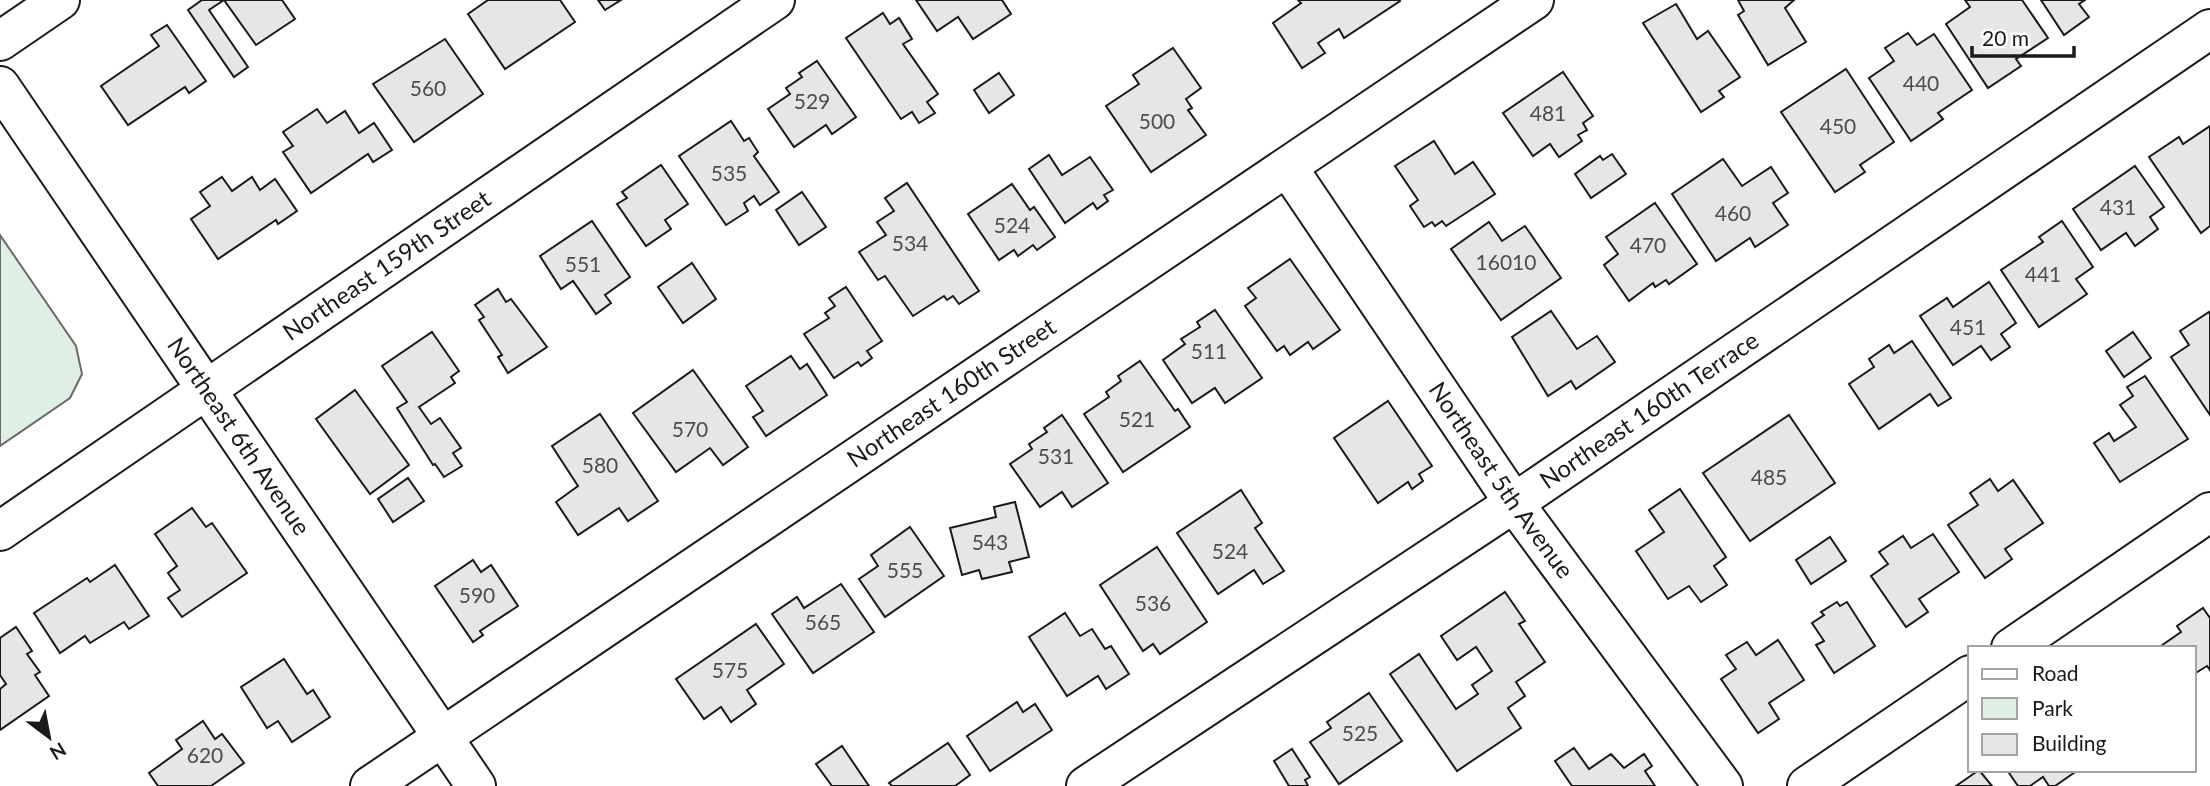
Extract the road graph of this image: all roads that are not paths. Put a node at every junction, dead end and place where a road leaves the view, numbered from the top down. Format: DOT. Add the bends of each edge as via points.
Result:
graph roads {
  1 [pos="60,0"];
  2 [pos="775,0"];
  3 [pos="1534,0"];
  4 [pos="2210,29"];
  5 [pos="0,41"];
  6 [pos="0,86"];
  7 [pos="1288,167"];
  8 [pos="208,388"];
  9 [pos="1514,502"];
  10 [pos="2210,512"];
  11 [pos="0,530"];
  12 [pos="2014,646"];
  13 [pos="1968,676"];
  14 [pos="442,737"];
  15 [pos="370,786"];
  16 [pos="476,786"];
  17 [pos="1086,786"];
  18 [pos="1723,786"];
  19 [pos="1807,786"];
  1 -- 5 [label="street"];
  2 -- 8 [label="street, Northeast 159th Street"];
  3 -- 7 [label="street, Northeast 160th Street"];
  4 -- 9 [label="street, Northeast 160th Terrace"];
  6 -- 8 [label="street, Northeast 6th Avenue"];
  7 -- 9 [label="street, Northeast 5th Avenue"];
  7 -- 14 [label="street, Northeast 160th Street"];
  8 -- 11 [label="street, Northeast 159th Street"];
  8 -- 14 [label="street, Northeast 6th Avenue"];
  9 -- 17 [label="street, Northeast 160th Terrace"];
  9 -- 18 [label="street, Northeast 5th Avenue"];
  10 -- 12 [label="street"];
  13 -- 19 [label="street"];
  14 -- 15 [label="street, Northeast 160th Street"];
  14 -- 16 [label="street, Northeast 6th Avenue"];
}
